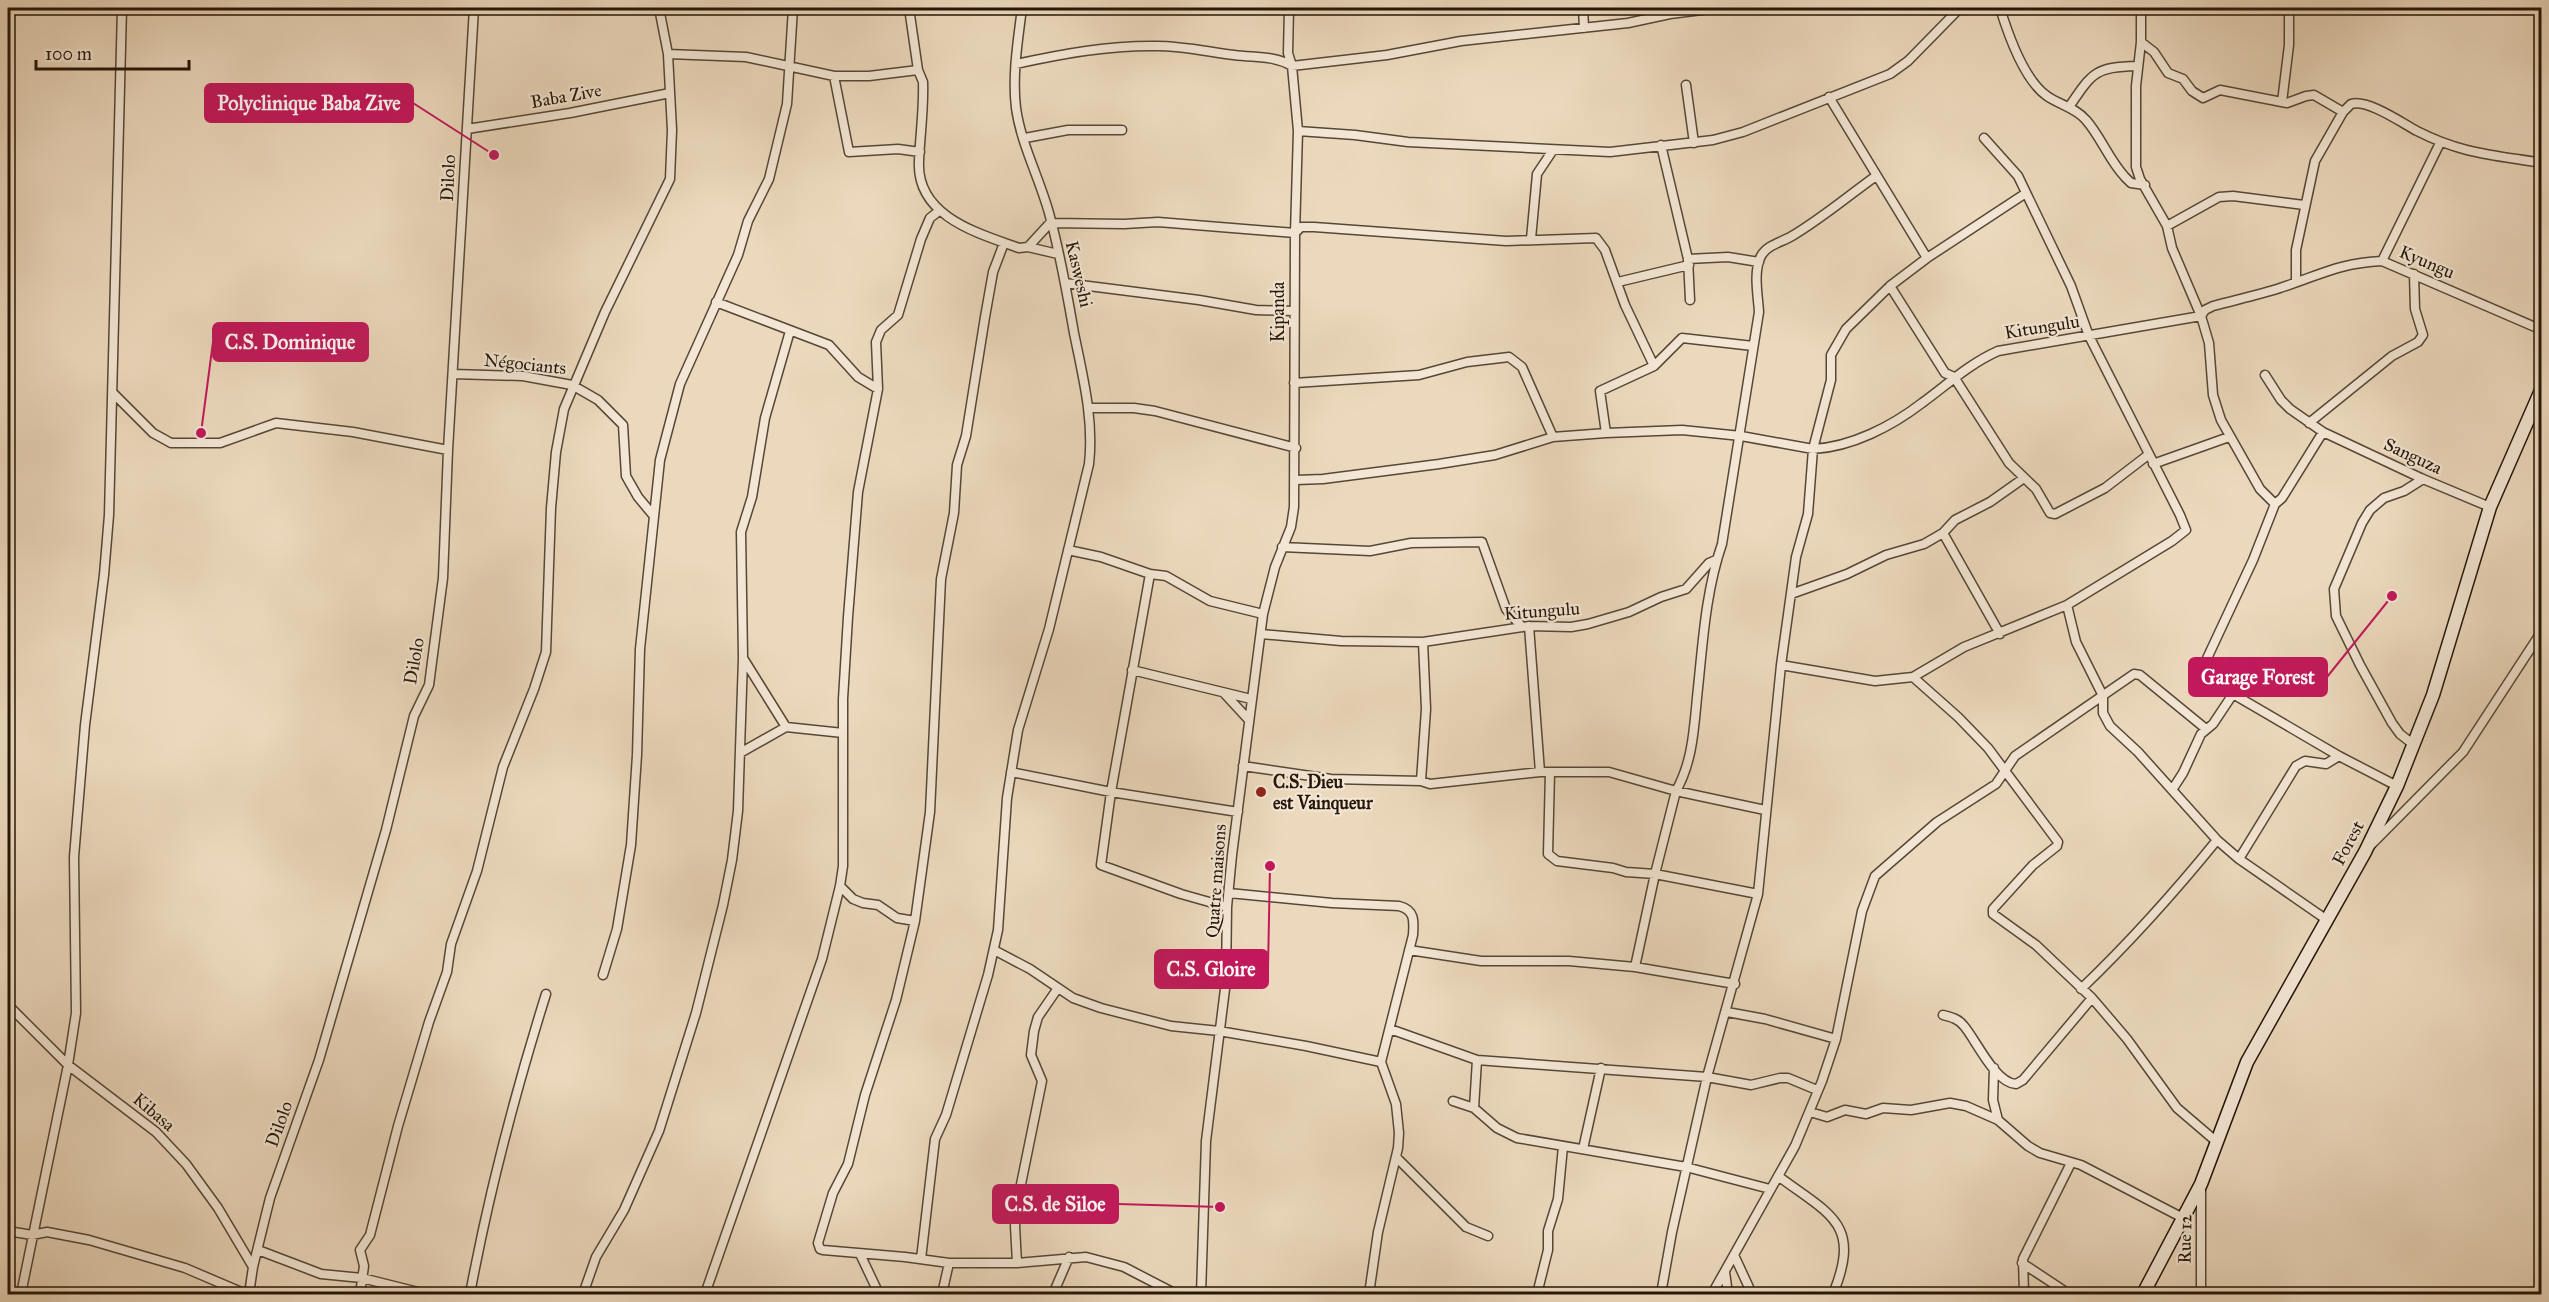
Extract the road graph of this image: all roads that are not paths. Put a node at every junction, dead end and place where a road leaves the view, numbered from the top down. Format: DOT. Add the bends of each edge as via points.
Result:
graph roads {
  1 [pos="122,8"];
  2 [pos="474,8"];
  3 [pos="659,8"];
  4 [pos="793,8"];
  5 [pos="909,8"];
  6 [pos="1022,8"];
  7 [pos="1289,8"];
  8 [pos="1583,8"];
  9 [pos="1718,8"];
  10 [pos="1960,8"];
  11 [pos="2000,8"];
  12 [pos="2141,8"];
  13 [pos="2289,8"];
  14 [pos="1584,28"];
  15 [pos="2141,42"];
  16 [pos="668,54"];
  17 [pos="1016,64"];
  18 [pos="788,65"];
  19 [pos="1292,66"];
  20 [pos="2137,66"];
  21 [pos="918,70"];
  22 [pos="834,76"];
  23 [pos="1686,85"];
  24 [pos="670,93"];
  25 [pos="1829,97"];
  26 [pos="2282,102"];
  27 [pos="2069,107"];
  28 [pos="2343,112"];
  29 [pos="467,129"];
  30 [pos="1122,130"];
  31 [pos="1298,130"];
  32 [pos="1024,138"];
  33 [pos="1984,138"];
  34 [pos="1694,143"];
  35 [pos="2440,143"];
  36 [pos="1661,145"];
  37 [pos="1553,150"];
  38 [pos="920,152"];
  39 [pos="2541,163"];
  40 [pos="1876,176"];
  41 [pos="2146,185"];
  42 [pos="2026,194"];
  43 [pos="2304,205"];
  44 [pos="939,211"];
  45 [pos="1050,223"];
  46 [pos="2167,225"];
  47 [pos="1295,233"];
  48 [pos="1531,239"];
  49 [pos="1004,243"];
  50 [pos="1028,247"];
  51 [pos="1058,254"];
  52 [pos="1927,258"];
  53 [pos="2382,261"];
  54 [pos="1688,262"];
  55 [pos="1759,262"];
  56 [pos="2414,274"];
  57 [pos="1618,282"];
  58 [pos="2296,282"];
  59 [pos="1065,283"];
  60 [pos="1890,286"];
  61 [pos="1690,300"];
  62 [pos="716,302"];
  63 [pos="1294,311"];
  64 [pos="2202,316"];
  65 [pos="2541,330"];
  66 [pos="790,332"];
  67 [pos="2089,336"];
  68 [pos="1753,346"];
  69 [pos="1654,366"];
  70 [pos="453,374"];
  71 [pos="2265,375"];
  72 [pos="1954,377"];
  73 [pos="1294,382"];
  74 [pos="572,385"];
  75 [pos="878,388"];
  76 [pos="2541,388"];
  77 [pos="113,393"];
  78 [pos="1089,408"];
  79 [pos="2309,423"];
  80 [pos="2323,432"];
  81 [pos="1606,433"];
  82 [pos="1741,436"];
  83 [pos="1552,437"];
  84 [pos="2229,437"];
  85 [pos="1296,448"];
  86 [pos="1813,449"];
  87 [pos="448,450"];
  88 [pos="2148,454"];
  89 [pos="2153,464"];
  90 [pos="2024,478"];
  91 [pos="2423,479"];
  92 [pos="1296,480"];
  93 [pos="2275,504"];
  94 [pos="2490,507"];
  95 [pos="653,515"];
  96 [pos="1943,534"];
  97 [pos="1282,547"];
  98 [pos="1068,550"];
  99 [pos="1716,560"];
  100 [pos="1150,574"];
  101 [pos="1692,585"];
  102 [pos="1710,589"];
  103 [pos="1791,594"];
  104 [pos="2067,605"];
  105 [pos="1263,614"];
  106 [pos="1525,626"];
  107 [pos="2541,631"];
  108 [pos="1261,634"];
  109 [pos="2000,634"];
  110 [pos="1422,642"];
  111 [pos="743,658"];
  112 [pos="1781,665"];
  113 [pos="1132,670"];
  114 [pos="1912,677"];
  115 [pos="1223,692"];
  116 [pos="2233,694"];
  117 [pos="2103,696"];
  118 [pos="1251,699"];
  119 [pos="1248,719"];
  120 [pos="786,727"];
  121 [pos="2206,729"];
  122 [pos="843,733"];
  123 [pos="2414,745"];
  124 [pos="740,753"];
  125 [pos="2339,756"];
  126 [pos="1243,766"];
  127 [pos="2005,769"];
  128 [pos="1011,772"];
  129 [pos="1540,772"];
  130 [pos="1550,772"];
  131 [pos="1421,781"];
  132 [pos="2397,786"];
  133 [pos="2172,790"];
  134 [pos="1676,791"];
  135 [pos="1111,792"];
  136 [pos="1765,810"];
  137 [pos="1238,812"];
  138 [pos="2217,840"];
  139 [pos="2365,852"];
  140 [pos="2239,859"];
  141 [pos="1655,874"];
  142 [pos="840,886"];
  143 [pos="1228,892"];
  144 [pos="1758,894"];
  145 [pos="1227,908"];
  146 [pos="2327,920"];
  147 [pos="915,921"];
  148 [pos="994,950"];
  149 [pos="1409,950"];
  150 [pos="1635,967"];
  151 [pos="603,975"];
  152 [pos="1735,984"];
  153 [pos="1058,988"];
  154 [pos="2081,989"];
  155 [pos="546,994"];
  156 [pos="2092,998"];
  157 [pos="8,1005"];
  158 [pos="1727,1012"];
  159 [pos="1943,1015"];
  160 [pos="1390,1029"];
  161 [pos="1219,1031"];
  162 [pos="1836,1039"];
  163 [pos="1478,1060"];
  164 [pos="1381,1062"];
  165 [pos="68,1065"];
  166 [pos="1601,1068"];
  167 [pos="1994,1068"];
  168 [pos="1707,1077"];
  169 [pos="1817,1090"];
  170 [pos="1453,1101"];
  171 [pos="1474,1108"];
  172 [pos="1810,1112"];
  173 [pos="1998,1120"];
  174 [pos="2218,1143"];
  175 [pos="1563,1146"];
  176 [pos="1583,1149"];
  177 [pos="1396,1157"];
  178 [pos="2071,1163"];
  179 [pos="1686,1167"];
  180 [pos="1778,1176"];
  181 [pos="2202,1184"];
  182 [pos="1770,1189"];
  183 [pos="2183,1218"];
  184 [pos="8,1231"];
  185 [pos="33,1235"];
  186 [pos="1488,1236"];
  187 [pos="258,1250"];
  188 [pos="860,1254"];
  189 [pos="1734,1255"];
  190 [pos="1069,1257"];
  191 [pos="921,1259"];
  192 [pos="949,1263"];
  193 [pos="1017,1263"];
  194 [pos="2022,1263"];
  195 [pos="253,1267"];
  196 [pos="1725,1272"];
  197 [pos="362,1278"];
  198 [pos="21,1294"];
  199 [pos="248,1294"];
  200 [pos="360,1294"];
  201 [pos="426,1294"];
  202 [pos="470,1294"];
  203 [pos="583,1294"];
  204 [pos="705,1294"];
  205 [pos="879,1294"];
  206 [pos="942,1294"];
  207 [pos="1053,1294"];
  208 [pos="1176,1294"];
  209 [pos="1201,1294"];
  210 [pos="1369,1294"];
  211 [pos="1537,1294"];
  212 [pos="1662,1294"];
  213 [pos="1712,1294"];
  214 [pos="1728,1294"];
  215 [pos="1752,1294"];
  216 [pos="1833,1294"];
  217 [pos="2024,1294"];
  218 [pos="2065,1294"];
  219 [pos="2143,1294"];
  220 [pos="2201,1294"];
  1 -- 77 [label="street"];
  2 -- 29 [label="street, Dilolo"];
  3 -- 16 [label="street"];
  4 -- 18 [label="street"];
  5 -- 21 [label="street"];
  6 -- 17 [label="street, Kasweshi"];
  7 -- 19 [label="street, Kipanda" via="1288,53"];
  8 -- 14 [label="street"];
  9 -- 14 [label="street"];
  10 -- 25 [label="street" via="1898,69"];
  11 -- 27 [label="street" via="2011,40 2032,78 2044,93"];
  12 -- 15 [label="street"];
  13 -- 26 [label="street"];
  14 -- 19 [label="street"];
  15 -- 20 [label="street"];
  15 -- 26 [label="street" via="2154,52 2168,73 2186,81 2199,97 2207,98 2220,90"];
  16 -- 18 [label="street" via="727,55"];
  16 -- 24 [label="street"];
  17 -- 19 [label="street" via="1117,48 1158,46 1279,58"];
  17 -- 32 [label="street, Kasweshi" via="1017,110"];
  18 -- 22 [label="street"];
  18 -- 62 [label="street" via="788,104 769,179"];
  19 -- 31 [label="street, Kipanda"];
  20 -- 27 [label="street" via="2100,71 2086,82"];
  20 -- 41 [label="street" via="2136,167"];
  21 -- 22 [label="street"];
  21 -- 38 [label="street" via="924,93"];
  22 -- 38 [label="street" via="849,152"];
  23 -- 34 [label="street"];
  24 -- 29 [label="street, Baba Zive"];
  24 -- 74 [label="street" via="670,179"];
  25 -- 34 [label="street" via="1743,132"];
  25 -- 40 [label="street"];
  26 -- 28 [label="street" via="2314,96"];
  27 -- 41 [label="street" via="2088,122 2125,177 2131,183"];
  28 -- 35 [label="street" via="2351,104 2364,103"];
  28 -- 43 [label="street" via="2315,161"];
  29 -- 70 [label="street, Dilolo"];
  30 -- 32 [label="street" via="1068,130"];
  31 -- 37 [label="street" via="1408,142"];
  31 -- 47 [label="street, Kipanda"];
  32 -- 45 [label="street, Kasweshi"];
  33 -- 42 [label="street" via="2010,165"];
  34 -- 36 [label="street"];
  35 -- 39 [label="street" via="2474,153"];
  35 -- 53 [label="street"];
  36 -- 37 [label="street" via="1610,152"];
  36 -- 54 [label="street"];
  37 -- 48 [label="street" via="1537,174"];
  38 -- 44 [label="street" via="922,188"];
  40 -- 52 [label="street"];
  40 -- 55 [label="street" via="1792,236 1767,249"];
  41 -- 46 [label="street"];
  42 -- 52 [label="street"];
  42 -- 67 [label="street" via="2071,286"];
  43 -- 46 [label="street" via="2219,197"];
  43 -- 58 [label="street" via="2296,249"];
  44 -- 49 [label="street" via="952,221"];
  44 -- 75 [label="street" via="930,218 921,239 898,315 877,338"];
  45 -- 47 [label="street" via="1158,222"];
  45 -- 50 [label="street"];
  45 -- 51 [label="street, Kasweshi"];
  46 -- 64 [label="street" via="2172,248"];
  47 -- 48 [label="street" via="1307,227 1506,241"];
  47 -- 63 [label="street, Kipanda"];
  48 -- 57 [label="street" via="1596,238"];
  49 -- 50 [label="street"];
  49 -- 147 [label="street" via="993,272 966,435 957,465 954,513 941,579 930,812"];
  50 -- 51 [label="street"];
  51 -- 59 [label="street, Kasweshi"];
  52 -- 60 [label="street"];
  53 -- 56 [label="street, Kyungu"];
  53 -- 58 [label="street, Kyungu" via="2354,262"];
  54 -- 55 [label="street" via="1728,257"];
  54 -- 57 [label="street"];
  54 -- 61 [label="street"];
  55 -- 68 [label="street, Kitungulu" via="1759,312"];
  56 -- 65 [label="street, Kyungu"];
  56 -- 79 [label="street" via="2415,309 2423,335"];
  57 -- 69 [label="street"];
  58 -- 64 [label="street, Kitungulu" via="2213,306"];
  59 -- 63 [label="street" via="1256,310"];
  59 -- 78 [label="street, Kasweshi"];
  60 -- 72 [label="street" via="1945,373"];
  60 -- 86 [label="street" via="1846,329 1831,355 1831,380"];
  62 -- 66 [label="street"];
  62 -- 95 [label="street" via="669,418"];
  63 -- 73 [label="street, Kipanda"];
  64 -- 67 [label="street, Kitungulu"];
  64 -- 84 [label="street" via="2209,343 2215,406"];
  66 -- 75 [label="street" via="829,345 858,377"];
  66 -- 111 [label="street" via="765,418 752,497 741,532"];
  67 -- 72 [label="street, Kitungulu" via="1998,351"];
  67 -- 88 [label="street"];
  68 -- 69 [label="street" via="1682,338"];
  68 -- 82 [label="street, Kitungulu"];
  69 -- 81 [label="street" via="1600,391"];
  70 -- 74 [label="street, Négociants" via="524,376"];
  70 -- 87 [label="street, Dilolo"];
  71 -- 79 [label="street, Sanguza" via="2281,400"];
  72 -- 86 [label="street, Kitungulu" via="1898,419 1856,440"];
  72 -- 90 [label="street" via="2009,463"];
  73 -- 83 [label="street" via="1419,375 1467,362 1509,357 1522,367"];
  73 -- 85 [label="street, Kipanda"];
  74 -- 95 [label="street, Négociants" via="598,400 623,425 626,476"];
  74 -- 197 [label="street" via="556,452 546,652 503,766 477,871 451,944 447,972 398,1126 370,1234 360,1250"];
  75 -- 122 [label="street" via="855,522"];
  76 -- 94 [label="street, Forest"];
  77 -- 87 [label="street" via="153,433 171,443 220,443 276,423 354,432"];
  77 -- 165 [label="street" via="104,575 85,725 74,857 76,1013"];
  78 -- 85 [label="street" via="1134,408 1163,413"];
  78 -- 98 [label="street, Kasweshi" via="1089,464"];
  79 -- 80 [label="street, Sanguza"];
  80 -- 91 [label="street, Sanguza"];
  80 -- 93 [label="street"];
  81 -- 82 [label="street" via="1682,430"];
  81 -- 83 [label="street"];
  82 -- 86 [label="street, Kitungulu"];
  82 -- 99 [label="street, Kitungulu"];
  83 -- 92 [label="street" via="1495,455"];
  84 -- 89 [label="street"];
  84 -- 93 [label="street" via="2260,489"];
  85 -- 92 [label="street, Kipanda"];
  86 -- 103 [label="street" via="1808,514"];
  87 -- 187 [label="street, Dilolo" via="443,578 429,685 414,716 351,952 308,1093 270,1198"];
  88 -- 89 [label="street"];
  88 -- 90 [label="street" via="2104,488 2055,514 2050,513 2036,489"];
  89 -- 104 [label="street" via="2186,530"];
  90 -- 96 [label="street" via="1984,506 1955,520"];
  91 -- 94 [label="street, Sanguza"];
  91 -- 123 [label="street" via="2384,498 2370,510 2334,589 2336,616 2376,696 2400,734"];
  92 -- 97 [label="street, Kipanda" via="1291,527"];
  93 -- 116 [label="street" via="2204,664 2204,670"];
  94 -- 123 [label="street, Forest"];
  95 -- 151 [label="street" via="640,649 631,845 619,918"];
  96 -- 103 [label="street"];
  96 -- 109 [label="street"];
  97 -- 105 [label="street, Kipanda"];
  97 -- 106 [label="street" via="1370,551 1411,543 1482,542 1506,609"];
  98 -- 100 [label="street"];
  98 -- 128 [label="street, Kasweshi" via="1018,730"];
  99 -- 101 [label="street, Kitungulu"];
  99 -- 102 [label="street"];
  100 -- 105 [label="street" via="1166,576 1221,605"];
  100 -- 113 [label="street"];
  101 -- 102 [label="street"];
  101 -- 106 [label="street, Kitungulu" via="1629,612 1588,624"];
  102 -- 134 [label="street" via="1691,751"];
  103 -- 112 [label="street"];
  104 -- 109 [label="street"];
  104 -- 117 [label="street" via="2076,642"];
  105 -- 108 [label="street, Quatre maisons"];
  106 -- 110 [label="street, Kitungulu"];
  106 -- 129 [label="street"];
  107 -- 139 [label="street" via="2463,752"];
  108 -- 110 [label="street, Kitungulu" via="1341,641"];
  108 -- 118 [label="street, Quatre maisons"];
  109 -- 114 [label="street" via="1964,647"];
  110 -- 131 [label="street" via="1426,709"];
  111 -- 120 [label="street"];
  111 -- 124 [label="street"];
  112 -- 114 [label="street" via="1868,680"];
  112 -- 136 [label="street"];
  113 -- 115 [label="street"];
  113 -- 135 [label="street"];
  114 -- 127 [label="street" via="1958,717"];
  115 -- 118 [label="street"];
  115 -- 119 [label="street"];
  116 -- 121 [label="street"];
  116 -- 125 [label="street"];
  117 -- 121 [label="street" via="2137,674"];
  117 -- 127 [label="street" via="2035,740"];
  117 -- 133 [label="street" via="2107,723"];
  118 -- 119 [label="street, Quatre maisons"];
  119 -- 126 [label="street, Quatre maisons"];
  120 -- 122 [label="street"];
  120 -- 124 [label="street"];
  121 -- 133 [label="street"];
  122 -- 142 [label="street"];
  123 -- 132 [label="street, Forest"];
  124 -- 203 [label="street" via="732,860 696,1013 658,1131 624,1210 596,1257"];
  125 -- 132 [label="street"];
  125 -- 140 [label="street" via="2326,764 2305,761 2296,766"];
  126 -- 131 [label="street" via="1331,778"];
  126 -- 137 [label="street, Quatre maisons"];
  127 -- 154 [label="street" via="2058,844 2019,879 1992,912 2036,945"];
  127 -- 162 [label="street" via="1996,784 1937,822 1875,876 1862,911"];
  128 -- 135 [label="street"];
  128 -- 148 [label="street, Kasweshi"];
  129 -- 130 [label="street"];
  129 -- 131 [label="street" via="1438,784"];
  130 -- 134 [label="street" via="1609,772"];
  130 -- 141 [label="street" via="1551,858 1626,873"];
  132 -- 139 [label="street, Forest"];
  133 -- 138 [label="street"];
  134 -- 136 [label="street"];
  134 -- 141 [label="street"];
  135 -- 137 [label="street"];
  135 -- 145 [label="street" via="1101,865"];
  136 -- 144 [label="street"];
  137 -- 143 [label="street, Quatre maisons"];
  138 -- 140 [label="street"];
  138 -- 154 [label="street" via="2130,941"];
  139 -- 146 [label="street, Forest"];
  140 -- 146 [label="street"];
  141 -- 144 [label="street"];
  141 -- 150 [label="street"];
  142 -- 147 [label="street" via="853,899 878,905 897,918"];
  142 -- 204 [label="street" via="822,959"];
  143 -- 145 [label="street, Quatre maisons"];
  143 -- 149 [label="street" via="1402,906 1412,914 1414,925"];
  144 -- 152 [label="street"];
  145 -- 161 [label="street, Quatre maisons" via="1227,967"];
  146 -- 174 [label="street, Forest" via="2247,1062"];
  147 -- 188 [label="street" via="848,1164 832,1193 818,1243 823,1250"];
  148 -- 153 [label="street"];
  148 -- 191 [label="street, Kasweshi" via="946,1115 935,1139"];
  149 -- 150 [label="street" via="1481,961 1569,961"];
  149 -- 160 [label="street"];
  150 -- 152 [label="street"];
  152 -- 158 [label="street"];
  153 -- 161 [label="street" via="1101,1008 1171,1026"];
  153 -- 193 [label="street" via="1038,1017 1034,1031 1031,1055 1042,1081 1017,1199"];
  154 -- 156 [label="street"];
  155 -- 202 [label="street" via="498,1159"];
  156 -- 167 [label="street" via="2019,1083 2008,1083"];
  156 -- 174 [label="street" via="2177,1108"];
  157 -- 165 [label="street, Kibasa"];
  158 -- 162 [label="street"];
  158 -- 168 [label="street"];
  159 -- 167 [label="street" via="1965,1026"];
  160 -- 163 [label="street"];
  160 -- 164 [label="street"];
  161 -- 164 [label="street"];
  161 -- 209 [label="street, Quatre maisons" via="1206,1141"];
  162 -- 169 [label="street"];
  163 -- 166 [label="street"];
  163 -- 171 [label="street"];
  164 -- 177 [label="street" via="1398,1116"];
  165 -- 185 [label="street"];
  165 -- 195 [label="street, Kibasa" via="156,1132 186,1164"];
  166 -- 168 [label="street"];
  166 -- 176 [label="street"];
  167 -- 173 [label="street" via="1993,1100"];
  168 -- 169 [label="street" via="1751,1085 1788,1078"];
  168 -- 179 [label="street"];
  169 -- 172 [label="street"];
  170 -- 171 [label="street"];
  171 -- 175 [label="street" via="1510,1136"];
  172 -- 173 [label="street" via="1827,1117 1845,1110 1866,1114 1883,1108 1911,1110 1950,1103"];
  172 -- 180 [label="street"];
  173 -- 178 [label="street" via="2028,1146"];
  174 -- 181 [label="street, Forest"];
  175 -- 176 [label="street"];
  175 -- 211 [label="street" via="1558,1199"];
  176 -- 179 [label="street"];
  177 -- 186 [label="street" via="1466,1227"];
  177 -- 210 [label="street" via="1378,1232"];
  178 -- 183 [label="street"];
  178 -- 194 [label="street"];
  179 -- 182 [label="street"];
  179 -- 212 [label="street"];
  180 -- 182 [label="street"];
  180 -- 216 [label="street" via="1831,1215 1842,1229 1845,1258"];
  181 -- 183 [label="street, Forest"];
  181 -- 220 [label="street, Rue 12"];
  182 -- 189 [label="street"];
  183 -- 219 [label="street, Forest"];
  184 -- 185 [label="street"];
  185 -- 198 [label="street"];
  185 -- 199 [label="street" via="47,1232 89,1240 185,1268"];
  187 -- 195 [label="street, Dilolo"];
  187 -- 197 [label="street" via="321,1274"];
  188 -- 191 [label="street"];
  188 -- 205 [label="street"];
  189 -- 196 [label="street"];
  189 -- 215 [label="street"];
  190 -- 193 [label="street"];
  190 -- 207 [label="street"];
  190 -- 208 [label="street" via="1086,1257 1124,1267"];
  191 -- 192 [label="street"];
  192 -- 193 [label="street"];
  192 -- 206 [label="street"];
  194 -- 217 [label="street"];
  194 -- 218 [label="street"];
  195 -- 199 [label="street, Dilolo"];
  196 -- 213 [label="street"];
  196 -- 214 [label="street"];
  197 -- 200 [label="street"];
  197 -- 201 [label="street"];
}
